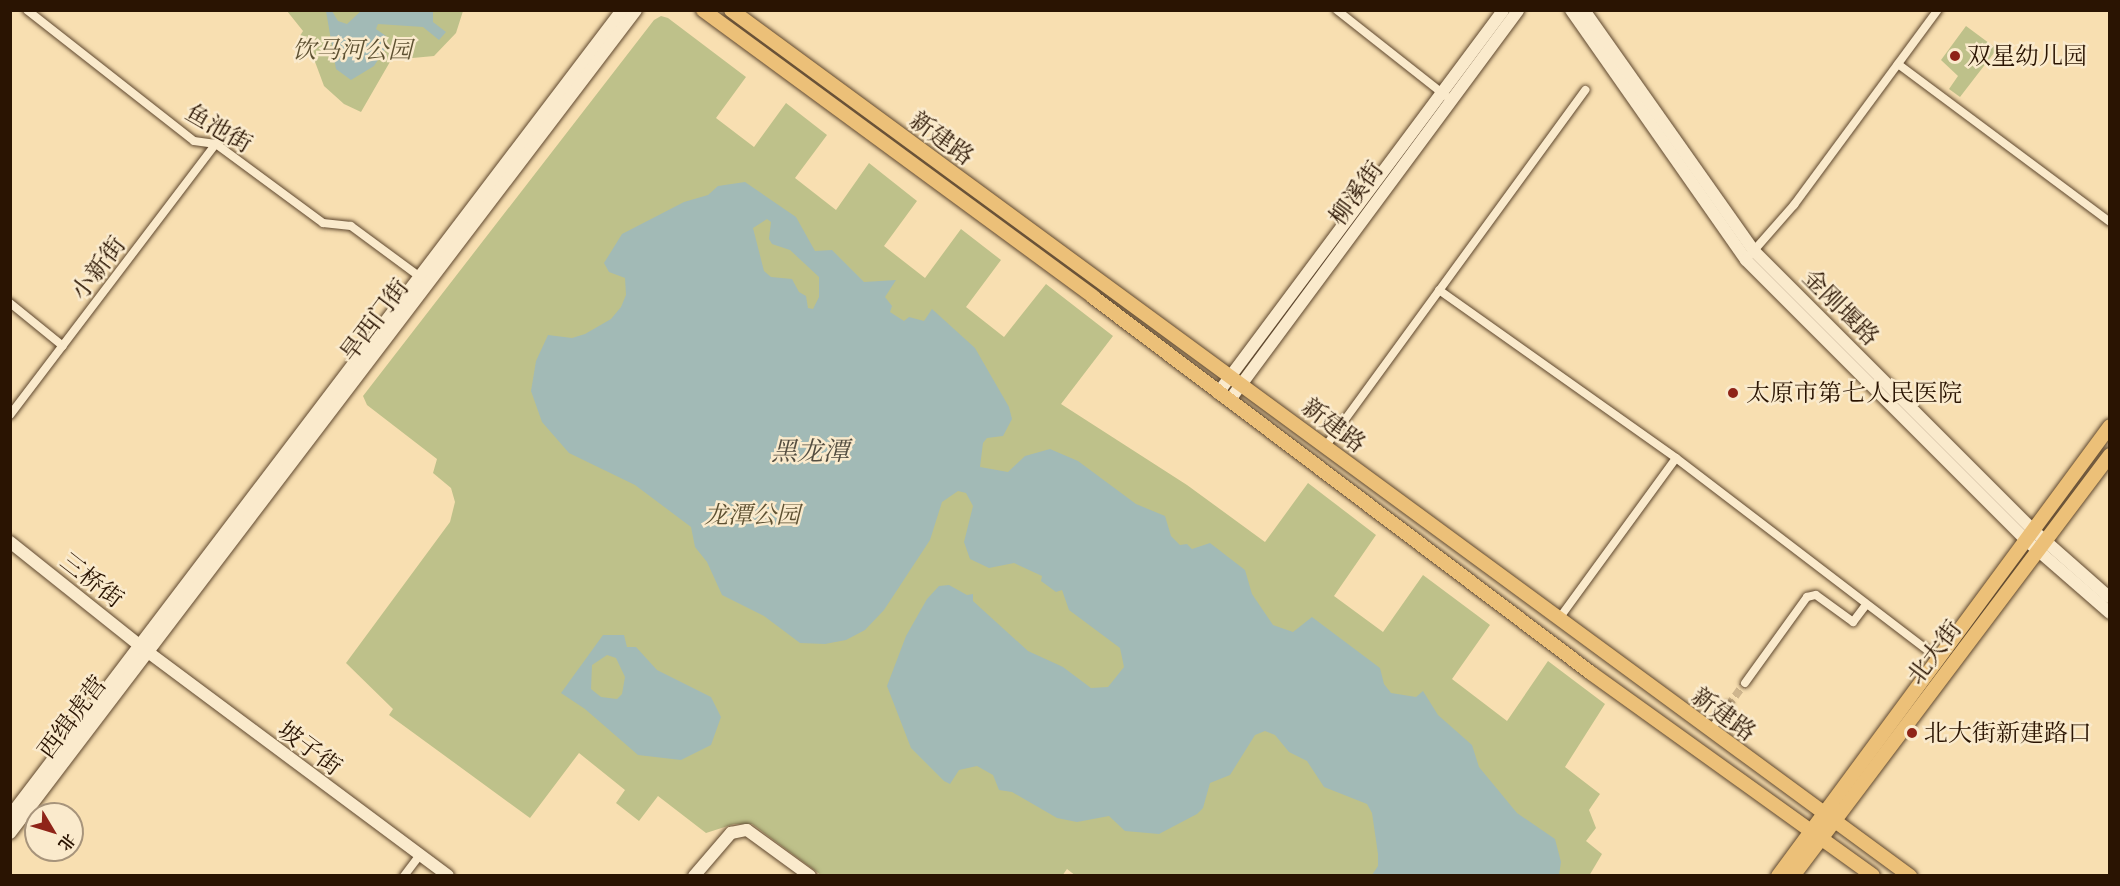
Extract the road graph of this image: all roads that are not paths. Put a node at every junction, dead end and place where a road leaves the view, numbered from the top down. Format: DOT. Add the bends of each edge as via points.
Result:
graph roads {
  1 [pos="27,10"];
  2 [pos="622,10"];
  3 [pos="636,10"];
  4 [pos="704,10"];
  5 [pos="731,10"];
  6 [pos="1337,10"];
  7 [pos="1503,10"];
  8 [pos="1518,10"];
  9 [pos="1571,10"];
  10 [pos="1584,10"];
  11 [pos="1938,10"];
  12 [pos="1898,64"];
  13 [pos="1585,90"];
  14 [pos="1446,96"];
  15 [pos="216,144"];
  16 [pos="2109,222"];
  17 [pos="1750,255"];
  18 [pos="424,280"];
  19 [pos="1439,290"];
  20 [pos="10,303"];
  21 [pos="63,346"];
  22 [pos="1236,380"];
  23 [pos="1224,397"];
  24 [pos="10,415"];
  25 [pos="2109,426"];
  26 [pos="1325,447"];
  27 [pos="2109,455"];
  28 [pos="1676,458"];
  29 [pos="2030,535"];
  30 [pos="10,542"];
  31 [pos="2042,547"];
  32 [pos="10,548"];
  33 [pos="2109,598"];
  34 [pos="1866,605"];
  35 [pos="2109,613"];
  36 [pos="1558,620"];
  37 [pos="143,651"];
  38 [pos="1938,658"];
  39 [pos="1745,683"];
  40 [pos="1728,706"];
  41 [pos="1710,731"];
  42 [pos="10,816"];
  43 [pos="1828,816"];
  44 [pos="10,833"];
  45 [pos="740,833"];
  46 [pos="1815,833"];
  47 [pos="417,858"];
  48 [pos="404,876"];
  49 [pos="438,876"];
  50 [pos="448,876"];
  51 [pos="694,876"];
  52 [pos="700,876"];
  53 [pos="799,876"];
  54 [pos="810,876"];
  55 [pos="1778,876"];
  56 [pos="1793,876"];
  57 [pos="1873,876"];
  58 [pos="1910,876"];
  1 -- 15 [label="street, 鱼池街" via="194,141"];
  2 -- 18 [label="main road, 旱西门街"];
  3 -- 18 [label="main road, 旱西门街"];
  4 -- 23 [label="main road, 新建路"];
  5 -- 22 [label="main road, 新建路"];
  6 -- 14 [label="street"];
  7 -- 14 [label="main road, 柳溪街"];
  8 -- 14 [label="main road, 柳溪街"];
  9 -- 17 [label="main road"];
  10 -- 17 [label="main road, 金刚堰路"];
  11 -- 12 [label="street"];
  12 -- 16 [label="street"];
  12 -- 17 [label="street" via="1794,205"];
  13 -- 19 [label="street"];
  14 -- 22 [label="main road, 柳溪街"];
  15 -- 18 [label="street, 鱼池街" via="323,223 351,226"];
  15 -- 21 [label="street, 小新街"];
  17 -- 29 [label="main road, 金刚堰路"];
  18 -- 37 [label="main road, 旱西门街"];
  19 -- 26 [label="street"];
  19 -- 28 [label="street"];
  20 -- 21 [label="street"];
  21 -- 24 [label="street, 小新街"];
  22 -- 23 [label="main road, 柳溪街"];
  22 -- 26 [label="main road, 新建路"];
  23 -- 46 [label="main road, 新建路" via="1591,673"];
  25 -- 29 [label="main road, 北大街"];
  26 -- 36 [label="main road, 新建路"];
  27 -- 31 [label="main road, 北大街"];
  28 -- 34 [label="street"];
  28 -- 36 [label="street"];
  29 -- 31 [label="main road, 金刚堰路"];
  29 -- 38 [label="main road, 北大街"];
  30 -- 37 [label="main road, 三桥街"];
  31 -- 33 [label="main road, 金刚堰路"];
  31 -- 35 [label="main road"];
  31 -- 43 [label="main road, 北大街"];
  32 -- 37 [label="main road, 三桥街"];
  34 -- 38 [label="street"];
  34 -- 39 [label="street" via="1853,622 1816,595 1807,597"];
  36 -- 41 [label="main road, 新建路"];
  37 -- 42 [label="main road, 西缉虎营"];
  37 -- 44 [label="main road, 西缉虎营"];
  37 -- 47 [label="main road, 坡子街"];
  38 -- 43 [label="main road, 北大街"];
  40 -- 41 [label="street"];
  41 -- 43 [label="main road, 新建路"];
  43 -- 46 [label="main road, 北大街"];
  43 -- 58 [label="main road, 新建路"];
  45 -- 51 [label="main road" via="722,842"];
  45 -- 52 [label="main road"];
  45 -- 53 [label="main road"];
  45 -- 54 [label="main road" via="756,834"];
  46 -- 55 [label="main road"];
  46 -- 56 [label="main road, 北大街"];
  46 -- 57 [label="main road, 新建路"];
  47 -- 48 [label="street"];
  47 -- 49 [label="main road, 坡子街"];
  47 -- 50 [label="main road, 坡子街"];
}
